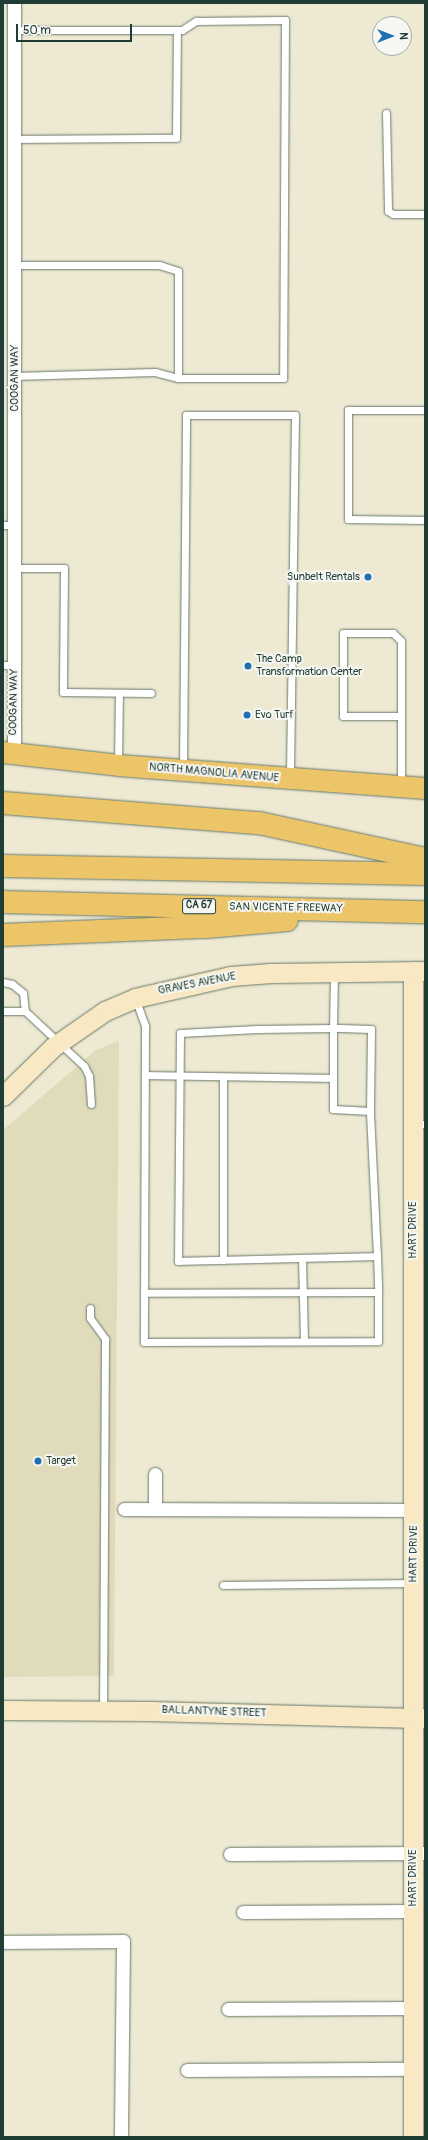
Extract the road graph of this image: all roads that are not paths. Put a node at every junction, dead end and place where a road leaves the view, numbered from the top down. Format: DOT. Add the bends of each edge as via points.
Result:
graph roads {
  1 [pos="14,3"];
  2 [pos="14,30"];
  3 [pos="176,30"];
  4 [pos="386,113"];
  5 [pos="14,139"];
  6 [pos="425,214"];
  7 [pos="14,265"];
  8 [pos="14,376"];
  9 [pos="178,378"];
  10 [pos="425,410"];
  11 [pos="425,520"];
  12 [pos="9,525"];
  13 [pos="15,568"];
  14 [pos="9,665"];
  15 [pos="119,693"];
  16 [pos="151,693"];
  17 [pos="401,716"];
  18 [pos="8,753"];
  19 [pos="118,765"];
  20 [pos="184,771"];
  21 [pos="290,779"];
  22 [pos="401,787"];
  23 [pos="425,788"];
  24 [pos="3,803"];
  25 [pos="3,855"];
  26 [pos="425,859"];
  27 [pos="3,866"];
  28 [pos="192,870"];
  29 [pos="425,874"];
  30 [pos="3,902"];
  31 [pos="395,910"];
  32 [pos="425,912"];
  33 [pos="3,934"];
  34 [pos="419,971"];
  35 [pos="334,972"];
  36 [pos="3,982"];
  37 [pos="135,998"];
  38 [pos="3,1011"];
  39 [pos="25,1011"];
  40 [pos="333,1028"];
  41 [pos="60,1043"];
  42 [pos="145,1075"];
  43 [pos="180,1076"];
  44 [pos="223,1077"];
  45 [pos="333,1078"];
  46 [pos="3,1096"];
  47 [pos="91,1104"];
  48 [pos="370,1111"];
  49 [pos="419,1124"];
  50 [pos="377,1256"];
  51 [pos="302,1258"];
  52 [pos="223,1260"];
  53 [pos="144,1292"];
  54 [pos="303,1292"];
  55 [pos="378,1292"];
  56 [pos="90,1308"];
  57 [pos="304,1341"];
  58 [pos="155,1474"];
  59 [pos="124,1509"];
  60 [pos="155,1509"];
  61 [pos="414,1510"];
  62 [pos="417,1577"];
  63 [pos="223,1585"];
  64 [pos="3,1710"];
  65 [pos="103,1711"];
  66 [pos="419,1718"];
  67 [pos="419,1794"];
  68 [pos="419,1853"];
  69 [pos="230,1854"];
  70 [pos="413,1911"];
  71 [pos="244,1912"];
  72 [pos="3,1942"];
  73 [pos="419,1959"];
  74 [pos="413,2008"];
  75 [pos="228,2010"];
  76 [pos="413,2069"];
  77 [pos="187,2070"];
  78 [pos="121,2137"];
  79 [pos="413,2137"];
  1 -- 2 [label="street, COOGAN WAY"];
  2 -- 3 [label="lane"];
  2 -- 5 [label="street, COOGAN WAY"];
  3 -- 5 [label="lane" via="176,138"];
  3 -- 9 [label="lane" via="182,30 196,21 286,20 283,378"];
  4 -- 6 [label="lane" via="388,211 393,214"];
  5 -- 7 [label="street, COOGAN WAY"];
  7 -- 8 [label="street, COOGAN WAY"];
  7 -- 9 [label="lane" via="159,264 178,271"];
  8 -- 9 [label="lane" via="155,372"];
  8 -- 12 [label="street, COOGAN WAY"];
  10 -- 11 [label="lane" via="348,410 348,519"];
  12 -- 13 [label="street, COOGAN WAY"];
  13 -- 14 [label="street, COOGAN WAY"];
  13 -- 15 [label="lane" via="64,568 63,692"];
  14 -- 18 [label="street, COOGAN WAY"];
  15 -- 16 [label="lane"];
  15 -- 19 [label="lane"];
  17 -- 17 [label="lane" via="401,641 393,633 343,633 343,716"];
  17 -- 22 [label="lane"];
  18 -- 19 [label="main road, NORTH MAGNOLIA AVENUE"];
  19 -- 20 [label="main road, NORTH MAGNOLIA AVENUE"];
  20 -- 21 [label="main road, NORTH MAGNOLIA AVENUE"];
  20 -- 21 [label="lane" via="186,416 295,416"];
  21 -- 22 [label="main road, NORTH MAGNOLIA AVENUE"];
  22 -- 23 [label="main road, NORTH MAGNOLIA AVENUE"];
  24 -- 26 [label="highway" via="259,823"];
  25 -- 28 [label="highway"];
  27 -- 28 [label="highway"];
  28 -- 29 [label="highway"];
  30 -- 31 [label="highway, SAN VICENTE FREEWAY / CA 67"];
  31 -- 32 [label="highway, SAN VICENTE FREEWAY / CA 67"];
  31 -- 33 [label="highway" via="206,927"];
  34 -- 35 [label="street, GRAVES AVENUE"];
  34 -- 49 [label="street, HART DRIVE"];
  35 -- 37 [label="street, GRAVES AVENUE" via="231,976"];
  35 -- 40 [label="lane"];
  36 -- 39 [label="lane" via="12,984 24,993"];
  37 -- 41 [label="street, GRAVES AVENUE" via="105,1011"];
  37 -- 42 [label="lane" via="145,1026"];
  38 -- 39 [label="lane"];
  39 -- 41 [label="lane"];
  40 -- 43 [label="lane" via="180,1034"];
  40 -- 45 [label="lane"];
  40 -- 48 [label="lane" via="371,1029"];
  41 -- 46 [label="street, GRAVES AVENUE"];
  41 -- 47 [label="lane" via="84,1066 89,1076"];
  42 -- 43 [label="lane"];
  42 -- 53 [label="lane"];
  43 -- 44 [label="lane"];
  43 -- 52 [label="lane" via="178,1261"];
  44 -- 45 [label="lane"];
  44 -- 52 [label="lane"];
  45 -- 48 [label="lane" via="333,1109"];
  48 -- 50 [label="lane"];
  49 -- 61 [label="street, HART DRIVE" via="417,1457"];
  50 -- 51 [label="lane"];
  50 -- 55 [label="lane"];
  51 -- 52 [label="lane"];
  51 -- 54 [label="lane"];
  53 -- 54 [label="lane"];
  53 -- 57 [label="lane" via="144,1342"];
  54 -- 55 [label="lane"];
  54 -- 57 [label="lane"];
  55 -- 57 [label="lane" via="378,1341"];
  56 -- 65 [label="lane" via="90,1318 105,1339"];
  58 -- 60 [label="street"];
  59 -- 60 [label="street"];
  60 -- 61 [label="street"];
  61 -- 62 [label="street, HART DRIVE"];
  62 -- 63 [label="lane"];
  62 -- 66 [label="street, HART DRIVE"];
  64 -- 65 [label="street, BALLANTYNE STREET"];
  65 -- 66 [label="street, BALLANTYNE STREET"];
  66 -- 67 [label="street, HART DRIVE"];
  67 -- 68 [label="street, HART DRIVE"];
  68 -- 69 [label="street"];
  68 -- 70 [label="street, HART DRIVE"];
  70 -- 71 [label="street"];
  70 -- 73 [label="street, HART DRIVE"];
  72 -- 78 [label="street" via="123,1941"];
  73 -- 74 [label="street, HART DRIVE"];
  74 -- 75 [label="street"];
  74 -- 76 [label="street, HART DRIVE"];
  76 -- 77 [label="street"];
  76 -- 79 [label="street, HART DRIVE"];
}
